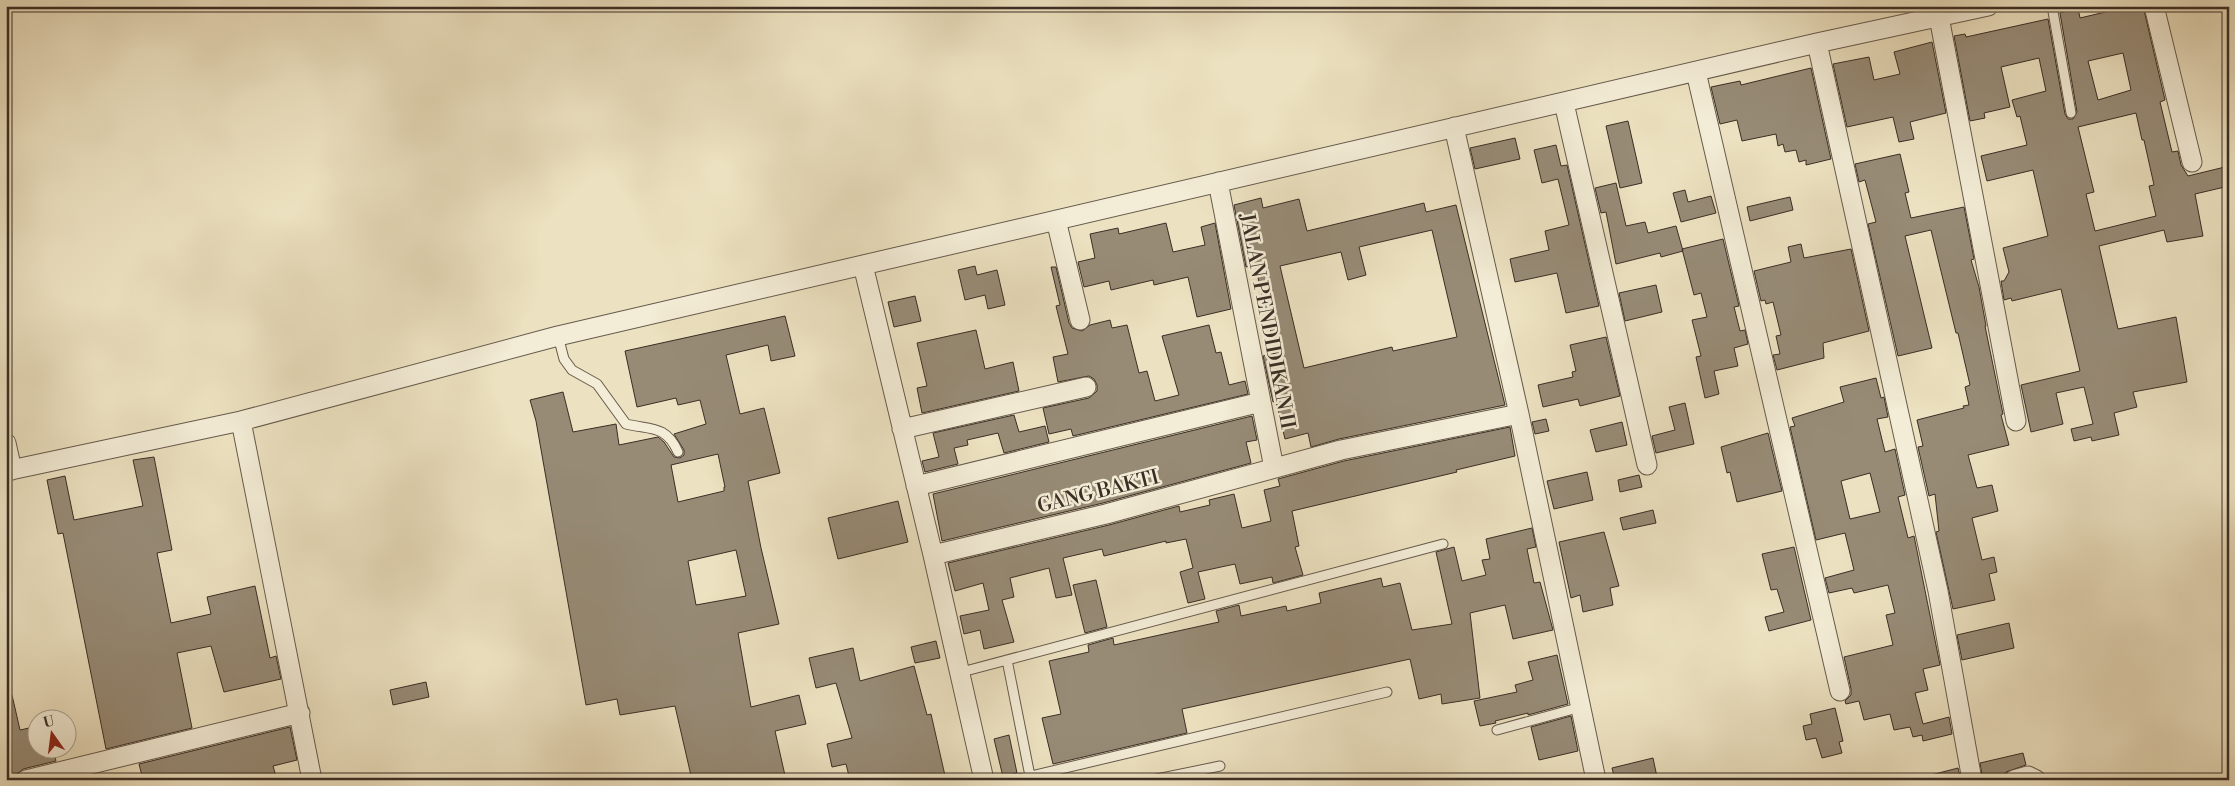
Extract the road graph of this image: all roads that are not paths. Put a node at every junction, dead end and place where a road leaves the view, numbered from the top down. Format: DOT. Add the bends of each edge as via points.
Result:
graph roads {
  1 [pos="1988,6"];
  2 [pos="2052,6"];
  3 [pos="2154,6"];
  4 [pos="1939,17"];
  5 [pos="1817,43"];
  6 [pos="1696,72"];
  7 [pos="1564,103"];
  8 [pos="2071,113"];
  9 [pos="1454,127"];
  10 [pos="2192,162"];
  11 [pos="1218,182"];
  12 [pos="1056,220"];
  13 [pos="863,265"];
  14 [pos="1080,320"];
  15 [pos="558,336"];
  16 [pos="1086,387"];
  17 [pos="1261,402"];
  18 [pos="1519,414"];
  19 [pos="241,421"];
  20 [pos="2016,421"];
  21 [pos="902,429"];
  22 [pos="6,443"];
  23 [pos="678,452"];
  24 [pos="1647,465"];
  25 [pos="1274,468"];
  26 [pos="9,470"];
  27 [pos="916,486"];
  28 [pos="1443,544"];
  29 [pos="933,555"];
  30 [pos="1007,660"];
  31 [pos="958,673"];
  32 [pos="1840,691"];
  33 [pos="1387,692"];
  34 [pos="1581,707"];
  35 [pos="300,713"];
  36 [pos="1497,730"];
  37 [pos="1220,766"];
  38 [pos="1030,776"];
  39 [pos="26,780"];
  40 [pos="312,780"];
  41 [pos="984,780"];
  42 [pos="1014,780"];
  43 [pos="1152,780"];
  44 [pos="1596,780"];
  45 [pos="1972,780"];
  46 [pos="2014,780"];
  47 [pos="2036,780"];
  1 -- 4 [label="street"];
  2 -- 8 [label="lane"];
  3 -- 10 [label="street"];
  4 -- 5 [label="street"];
  4 -- 20 [label="street"];
  5 -- 6 [label="street"];
  5 -- 45 [label="street" via="1936,581"];
  6 -- 7 [label="street"];
  6 -- 32 [label="street"];
  7 -- 9 [label="street"];
  7 -- 24 [label="street"];
  9 -- 11 [label="street"];
  9 -- 18 [label="street"];
  11 -- 12 [label="street"];
  11 -- 17 [label="street, JALAN PENDIDIKAN II"];
  12 -- 13 [label="street"];
  12 -- 14 [label="street"];
  13 -- 15 [label="street"];
  13 -- 21 [label="street"];
  15 -- 19 [label="street"];
  15 -- 23 [label="lane" via="564,359 572,370 597,384 626,424 661,430 673,441"];
  16 -- 21 [label="street"];
  17 -- 25 [label="street, JALAN PENDIDIKAN II"];
  17 -- 27 [label="street"];
  18 -- 25 [label="street, GANG BAKTI" via="1341,450"];
  18 -- 34 [label="street"];
  19 -- 26 [label="street"];
  19 -- 35 [label="street"];
  21 -- 27 [label="street"];
  22 -- 26 [label="street"];
  25 -- 29 [label="street, GANG BAKTI" via="1106,514"];
  27 -- 29 [label="street"];
  28 -- 30 [label="lane"];
  29 -- 31 [label="street"];
  30 -- 31 [label="lane"];
  30 -- 38 [label="lane"];
  31 -- 41 [label="street"];
  33 -- 38 [label="lane"];
  34 -- 36 [label="lane"];
  34 -- 44 [label="street"];
  35 -- 39 [label="street"];
  35 -- 40 [label="street"];
  37 -- 43 [label="lane"];
  38 -- 42 [label="lane"];
  46 -- 47 [label="street" via="2028,776"];
}
